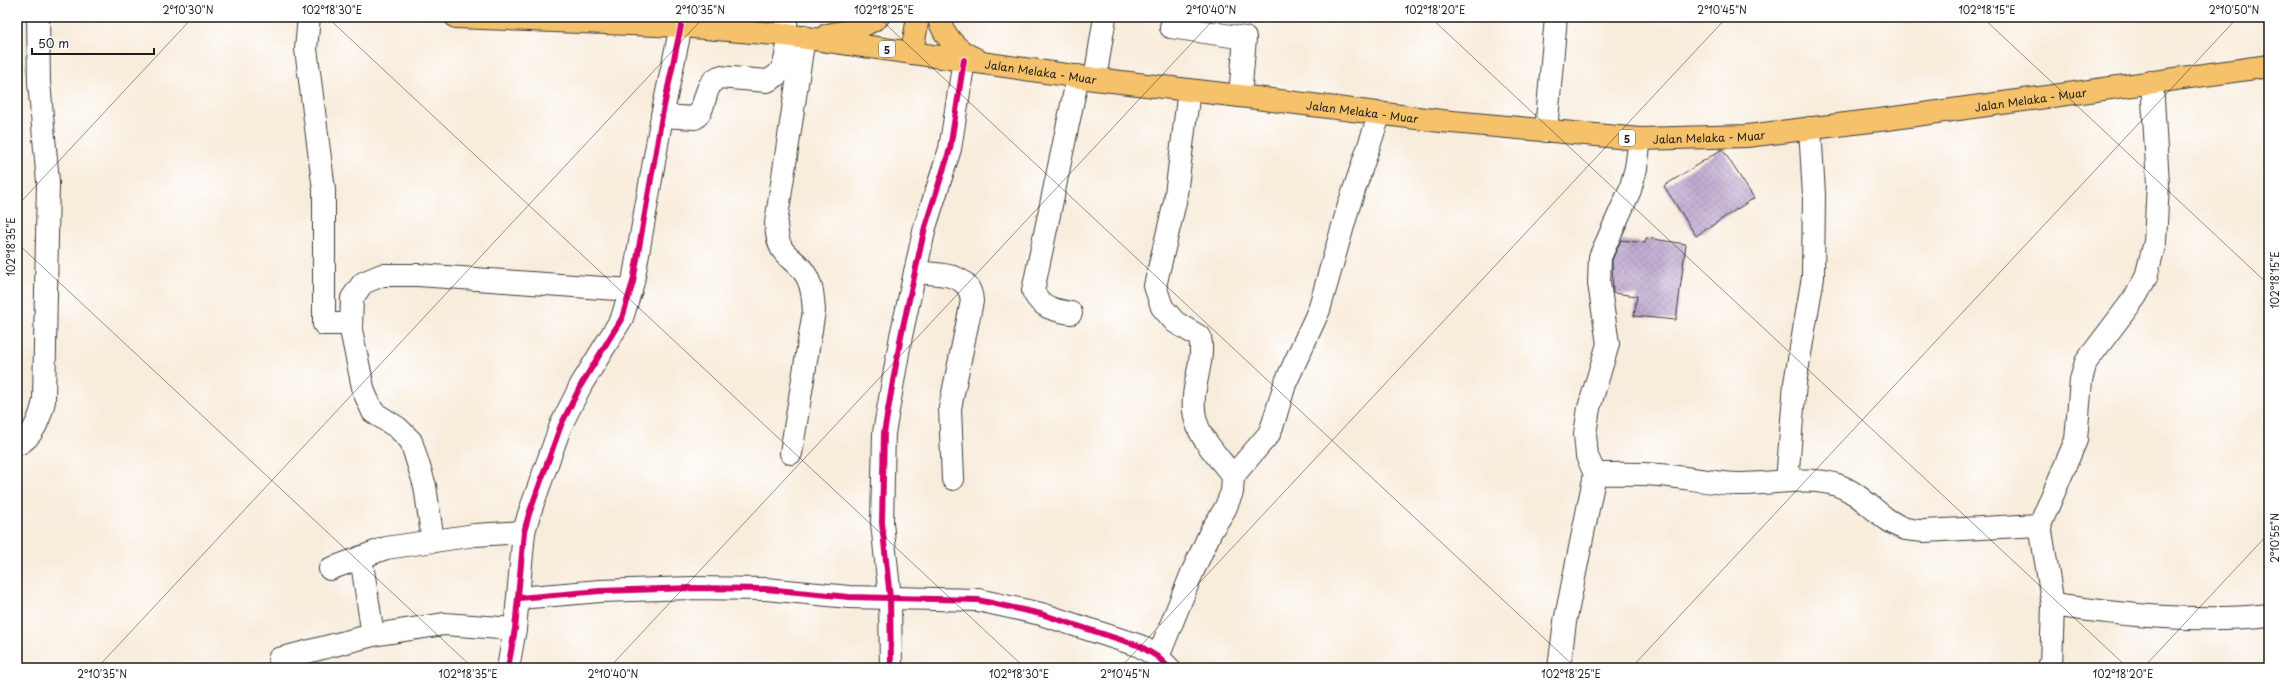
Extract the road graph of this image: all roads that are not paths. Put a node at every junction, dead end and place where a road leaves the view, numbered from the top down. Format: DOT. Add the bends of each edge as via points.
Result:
graph roads {
  1 [pos="38,17"];
  2 [pos="309,17"];
  3 [pos="456,17"];
  4 [pos="878,17"];
  5 [pos="918,17"];
  6 [pos="938,17"];
  7 [pos="1105,17"];
  8 [pos="1556,17"];
  9 [pos="681,26"];
  10 [pos="1171,27"];
  11 [pos="795,32"];
  12 [pos="912,53"];
  13 [pos="792,62"];
  14 [pos="974,62"];
  15 [pos="2269,66"];
  16 [pos="1086,77"];
  17 [pos="2152,82"];
  18 [pos="1189,90"];
  19 [pos="1240,96"];
  20 [pos="1380,113"];
  21 [pos="662,116"];
  22 [pos="1810,128"];
  23 [pos="1546,131"];
  24 [pos="1640,139"];
  25 [pos="915,272"];
  26 [pos="631,290"];
  27 [pos="1071,312"];
  28 [pos="351,324"];
  29 [pos="17,445"];
  30 [pos="791,453"];
  31 [pos="1595,474"];
  32 [pos="1233,476"];
  33 [pos="953,479"];
  34 [pos="1787,481"];
  35 [pos="2040,525"];
  36 [pos="524,532"];
  37 [pos="433,541"];
  38 [pos="361,557"];
  39 [pos="330,569"];
  40 [pos="519,598"];
  41 [pos="890,598"];
  42 [pos="2053,605"];
  43 [pos="2269,615"];
  44 [pos="515,629"];
  45 [pos="373,635"];
  46 [pos="279,659"];
  47 [pos="1164,662"];
  48 [pos="508,668"];
  49 [pos="891,668"];
  50 [pos="1559,668"];
  51 [pos="2050,668"];
  1 -- 29 [label="street" via="39,82 48,182 44,401 40,417 32,431"];
  2 -- 28 [label="street" via="306,49 324,190 324,324"];
  3 -- 9 [label="main road, Jalan Melaka - Muar / 5"];
  4 -- 11 [label="main road" via="869,24 849,32"];
  5 -- 12 [label="main road"];
  6 -- 14 [label="main road" via="952,44"];
  7 -- 16 [label="street"];
  8 -- 23 [label="street"];
  9 -- 11 [label="main road, Jalan Melaka - Muar / 5"];
  9 -- 21 [label="street"];
  10 -- 19 [label="street" via="1245,38"];
  11 -- 12 [label="main road, Jalan Melaka - Muar / 5"];
  11 -- 13 [label="street"];
  12 -- 14 [label="main road, Jalan Melaka - Muar / 5"];
  13 -- 21 [label="street" via="767,81 726,76 714,79 708,86 695,118"];
  13 -- 30 [label="street" via="776,223 777,240 784,255 807,276 814,311"];
  14 -- 16 [label="main road, Jalan Melaka - Muar / 5"];
  14 -- 25 [label="street" via="925,228"];
  15 -- 17 [label="main road, Jalan Melaka - Muar / 5"];
  16 -- 18 [label="main road, Jalan Melaka - Muar / 5"];
  16 -- 27 [label="street" via="1033,291 1037,299 1052,310"];
  17 -- 22 [label="main road, Jalan Melaka - Muar / 5"];
  17 -- 35 [label="street" via="2158,184 2155,242 2146,276 2136,296 2086,362 2081,380 2076,440"];
  18 -- 19 [label="main road, Jalan Melaka - Muar / 5"];
  18 -- 32 [label="street" via="1175,202 1155,286 1162,307 1175,322 1200,337 1203,349 1192,403 1198,429 1205,442"];
  19 -- 20 [label="main road, Jalan Melaka - Muar / 5"];
  20 -- 23 [label="main road, Jalan Melaka - Muar / 5"];
  20 -- 32 [label="street" via="1349,205 1319,310 1285,384 1269,434"];
  21 -- 26 [label="street"];
  22 -- 24 [label="main road, Jalan Melaka - Muar / 5" via="1726,138"];
  22 -- 34 [label="street" via="1814,195 1813,277 1795,383"];
  23 -- 24 [label="main road, Jalan Melaka - Muar / 5"];
  24 -- 31 [label="street" via="1630,190 1600,257 1599,283 1608,344 1585,434 1587,456"];
  25 -- 33 [label="street" via="959,278 972,290 972,301 950,408"];
  25 -- 41 [label="street" via="884,433 882,523"];
  26 -- 28 [label="street" via="418,275 382,275 363,283 352,298"];
  26 -- 36 [label="street" via="622,318 561,425"];
  28 -- 37 [label="street" via="364,392 374,412 398,428 411,441 425,486"];
  31 -- 34 [label="street" via="1658,474 1760,485"];
  31 -- 50 [label="street" via="1565,622"];
  32 -- 47 [label="street" via="1232,492 1225,509 1192,573"];
  34 -- 35 [label="street" via="1814,481 1836,485 1858,495 1891,521 1905,528 1924,532"];
  35 -- 42 [label="street"];
  36 -- 37 [label="street"];
  36 -- 40 [label="street"];
  37 -- 38 [label="street" via="386,548"];
  38 -- 39 [label="street"];
  38 -- 45 [label="street"];
  40 -- 41 [label="street" via="600,591 692,588 766,589"];
  40 -- 44 [label="street"];
  41 -- 47 [label="street" via="978,600 1034,612 1140,646"];
  41 -- 49 [label="street"];
  42 -- 43 [label="street" via="2149,616"];
  42 -- 51 [label="street"];
  44 -- 45 [label="street" via="444,624"];
  44 -- 48 [label="street"];
  45 -- 46 [label="street"];
}
